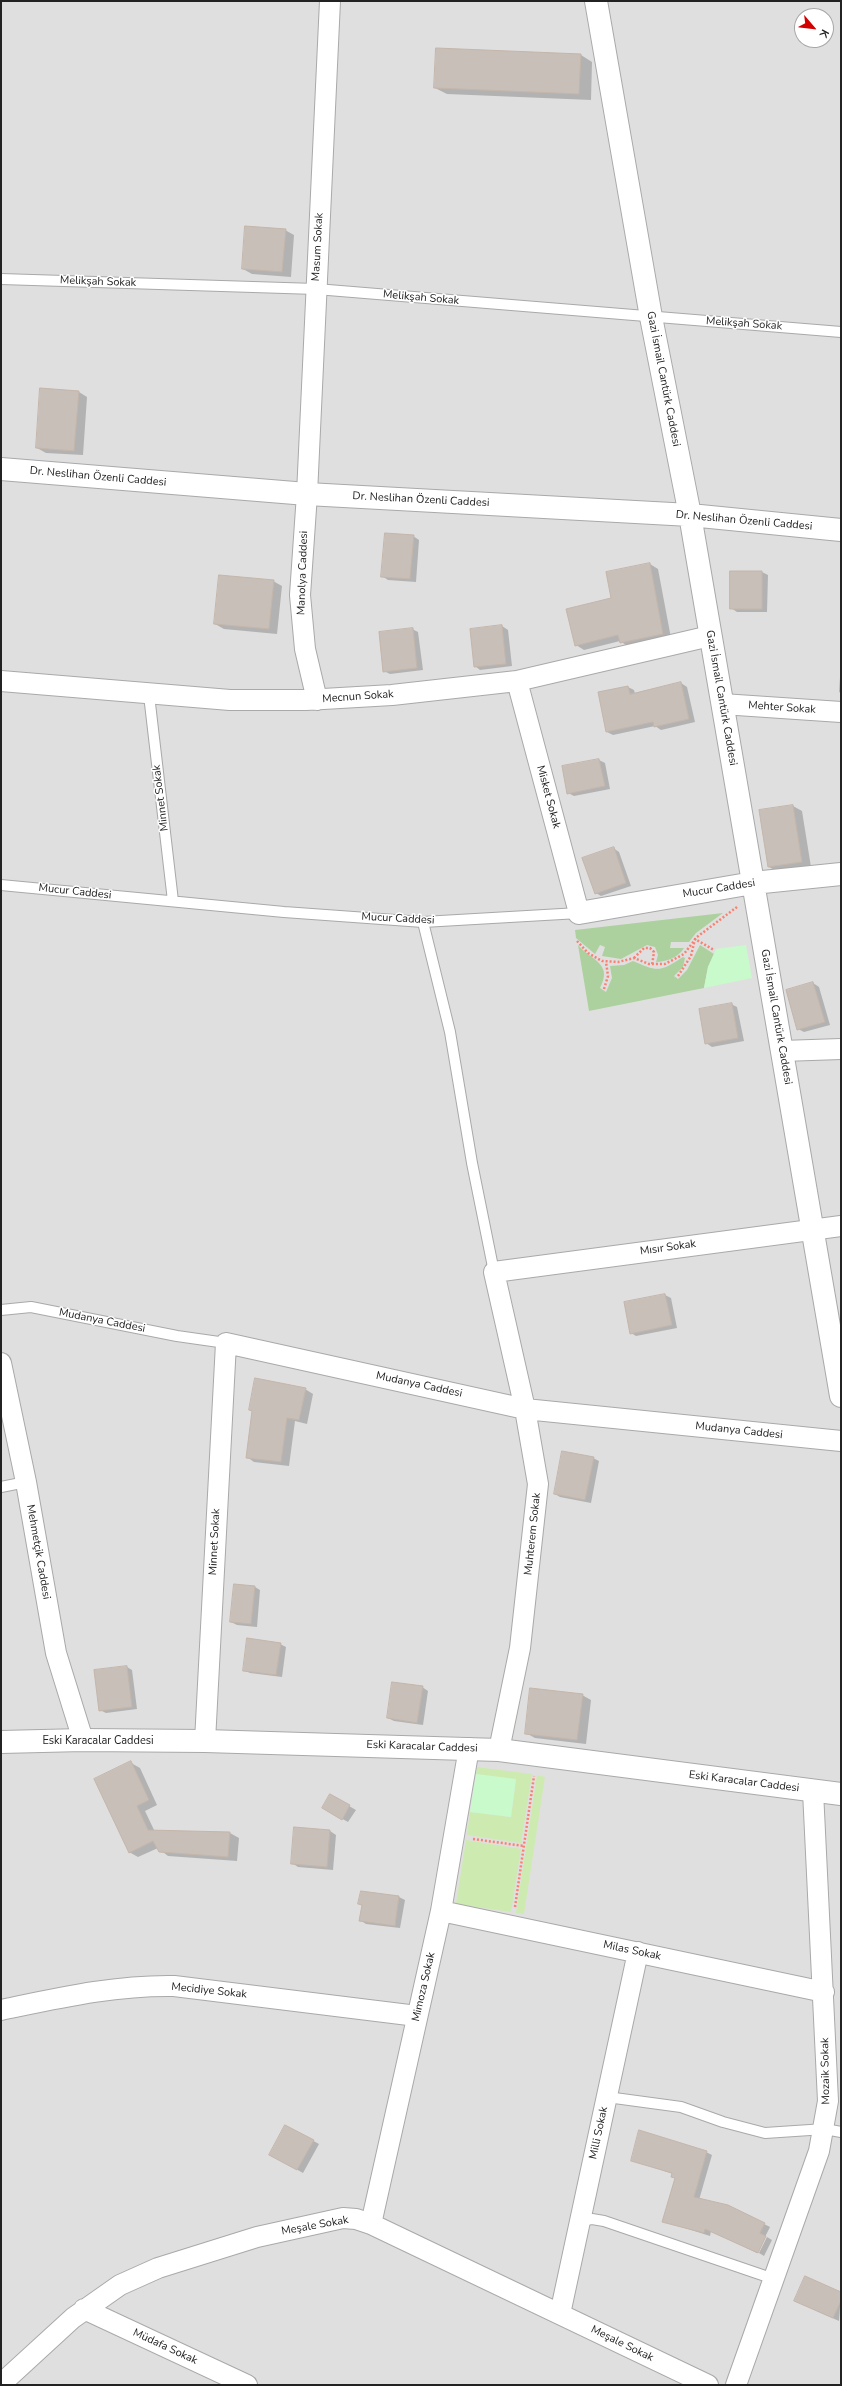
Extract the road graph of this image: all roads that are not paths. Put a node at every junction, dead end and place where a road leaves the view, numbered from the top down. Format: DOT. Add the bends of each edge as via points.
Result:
graph roads {
  1 [pos="330,1"];
  2 [pos="596,1"];
  3 [pos="1,279"];
  4 [pos="316,289"];
  5 [pos="651,317"];
  6 [pos="841,332"];
  7 [pos="1,469"];
  8 [pos="307,494"];
  9 [pos="690,515"];
  10 [pos="841,530"];
  11 [pos="710,636"];
  12 [pos="1,681"];
  13 [pos="518,681"];
  14 [pos="149,695"];
  15 [pos="317,700"];
  16 [pos="722,704"];
  17 [pos="841,712"];
  18 [pos="841,874"];
  19 [pos="1,884"];
  20 [pos="754,888"];
  21 [pos="173,901"];
  22 [pos="578,913"];
  23 [pos="423,922"];
  24 [pos="841,1049"];
  25 [pos="782,1051"];
  26 [pos="841,1226"];
  27 [pos="812,1228"];
  28 [pos="494,1272"];
  29 [pos="1,1310"];
  30 [pos="226,1343"];
  31 [pos="1,1362"];
  32 [pos="841,1396"];
  33 [pos="525,1409"];
  34 [pos="841,1441"];
  35 [pos="26,1482"];
  36 [pos="1,1487"];
  37 [pos="83,1740"];
  38 [pos="205,1741"];
  39 [pos="1,1742"];
  40 [pos="469,1748"];
  41 [pos="499,1750"];
  42 [pos="813,1791"];
  43 [pos="841,1794"];
  44 [pos="441,1912"];
  45 [pos="638,1952"];
  46 [pos="824,1992"];
  47 [pos="1,2010"];
  48 [pos="417,2016"];
  49 [pos="607,2097"];
  50 [pos="833,2130"];
  51 [pos="580,2221"];
  52 [pos="370,2224"];
  53 [pos="774,2280"];
  54 [pos="84,2310"];
  55 [pos="560,2314"];
  56 [pos="1,2384"];
  57 [pos="246,2385"];
  58 [pos="708,2385"];
  59 [pos="736,2385"];
  1 -- 4 [label="street, Masum Sokak"];
  2 -- 5 [label="street, Gazi İsmail Cantürk Caddesi"];
  3 -- 4 [label="lane, Melikşah Sokak"];
  4 -- 5 [label="lane, Melikşah Sokak"];
  4 -- 8 [label="street, Masum Sokak"];
  5 -- 6 [label="lane, Melikşah Sokak"];
  5 -- 9 [label="street, Gazi İsmail Cantürk Caddesi"];
  7 -- 8 [label="street, Dr. Neslihan Özenli Caddesi"];
  8 -- 9 [label="street, Dr. Neslihan Özenli Caddesi"];
  8 -- 15 [label="street, Manolya Caddesi" via="300,595 301,624"];
  9 -- 10 [label="street, Dr. Neslihan Özenli Caddesi"];
  9 -- 11 [label="street, Gazi İsmail Cantürk Caddesi"];
  11 -- 13 [label="street, Mecnun Sokak"];
  11 -- 16 [label="street, Gazi İsmail Cantürk Caddesi"];
  12 -- 14 [label="street, Mecnun Sokak"];
  13 -- 15 [label="street, Mecnun Sokak" via="392,695"];
  13 -- 22 [label="street, Misket Sokak"];
  14 -- 15 [label="street, Mecnun Sokak" via="230,700"];
  14 -- 21 [label="lane, Minnet Sokak"];
  16 -- 17 [label="street, Mehter Sokak"];
  16 -- 20 [label="street, Gazi İsmail Cantürk Caddesi"];
  18 -- 20 [label="street, Mucur Caddesi"];
  19 -- 21 [label="lane, Mucur Caddesi"];
  20 -- 22 [label="street, Mucur Caddesi"];
  20 -- 25 [label="street, Gazi İsmail Cantürk Caddesi"];
  21 -- 23 [label="lane, Mucur Caddesi"];
  22 -- 23 [label="lane, Mucur Caddesi"];
  23 -- 28 [label="lane" via="450,1032"];
  24 -- 25 [label="street"];
  25 -- 27 [label="street, Gazi İsmail Cantürk Caddesi"];
  26 -- 27 [label="street, Mısır Sokak"];
  27 -- 28 [label="street, Mısır Sokak"];
  27 -- 32 [label="street, Gazi İsmail Cantürk Caddesi"];
  28 -- 33 [label="street, Muhterem Sokak"];
  29 -- 30 [label="lane, Mudanya Caddesi" via="30,1307"];
  30 -- 33 [label="street, Mudanya Caddesi"];
  30 -- 38 [label="street, Minnet Sokak"];
  31 -- 35 [label="street, Mehmetçik Caddesi"];
  33 -- 34 [label="street, Mudanya Caddesi"];
  33 -- 41 [label="street, Muhterem Sokak" via="538,1484 537,1510 520,1648"];
  35 -- 36 [label="lane"];
  35 -- 37 [label="street, Mehmetçik Caddesi" via="56,1653"];
  37 -- 38 [label="street, Eski Karacalar Caddesi"];
  37 -- 39 [label="street, Eski Karacalar Caddesi"];
  38 -- 40 [label="street, Eski Karacalar Caddesi"];
  40 -- 41 [label="street, Eski Karacalar Caddesi"];
  40 -- 44 [label="street, Mimoza Sokak"];
  41 -- 42 [label="street, Eski Karacalar Caddesi"];
  42 -- 43 [label="street, Eski Karacalar Caddesi"];
  42 -- 46 [label="street, Mozaik Sokak"];
  44 -- 45 [label="street, Milas Sokak"];
  44 -- 48 [label="street, Mimoza Sokak"];
  45 -- 46 [label="street, Milas Sokak"];
  45 -- 49 [label="street, Milli Sokak"];
  46 -- 50 [label="street, Mozaik Sokak"];
  47 -- 48 [label="street, Mecidiye Sokak" via="94,1991 174,1986"];
  48 -- 52 [label="street, Mimoza Sokak"];
  49 -- 50 [label="lane" via="681,2107 765,2133"];
  49 -- 51 [label="street, Milli Sokak"];
  50 -- 53 [label="street, Mozaik Sokak" via="810,2178"];
  51 -- 53 [label="lane" via="604,2221"];
  51 -- 55 [label="street, Milli Sokak"];
  52 -- 54 [label="street, Meşale Sokak" via="343,2218 257,2237 158,2268 120,2285"];
  52 -- 55 [label="street, Meşale Sokak"];
  53 -- 59 [label="street, Mozaik Sokak"];
  54 -- 56 [label="street, Meşale Sokak"];
  54 -- 57 [label="street, Müdafa Sokak"];
  55 -- 58 [label="street, Meşale Sokak"];
}
